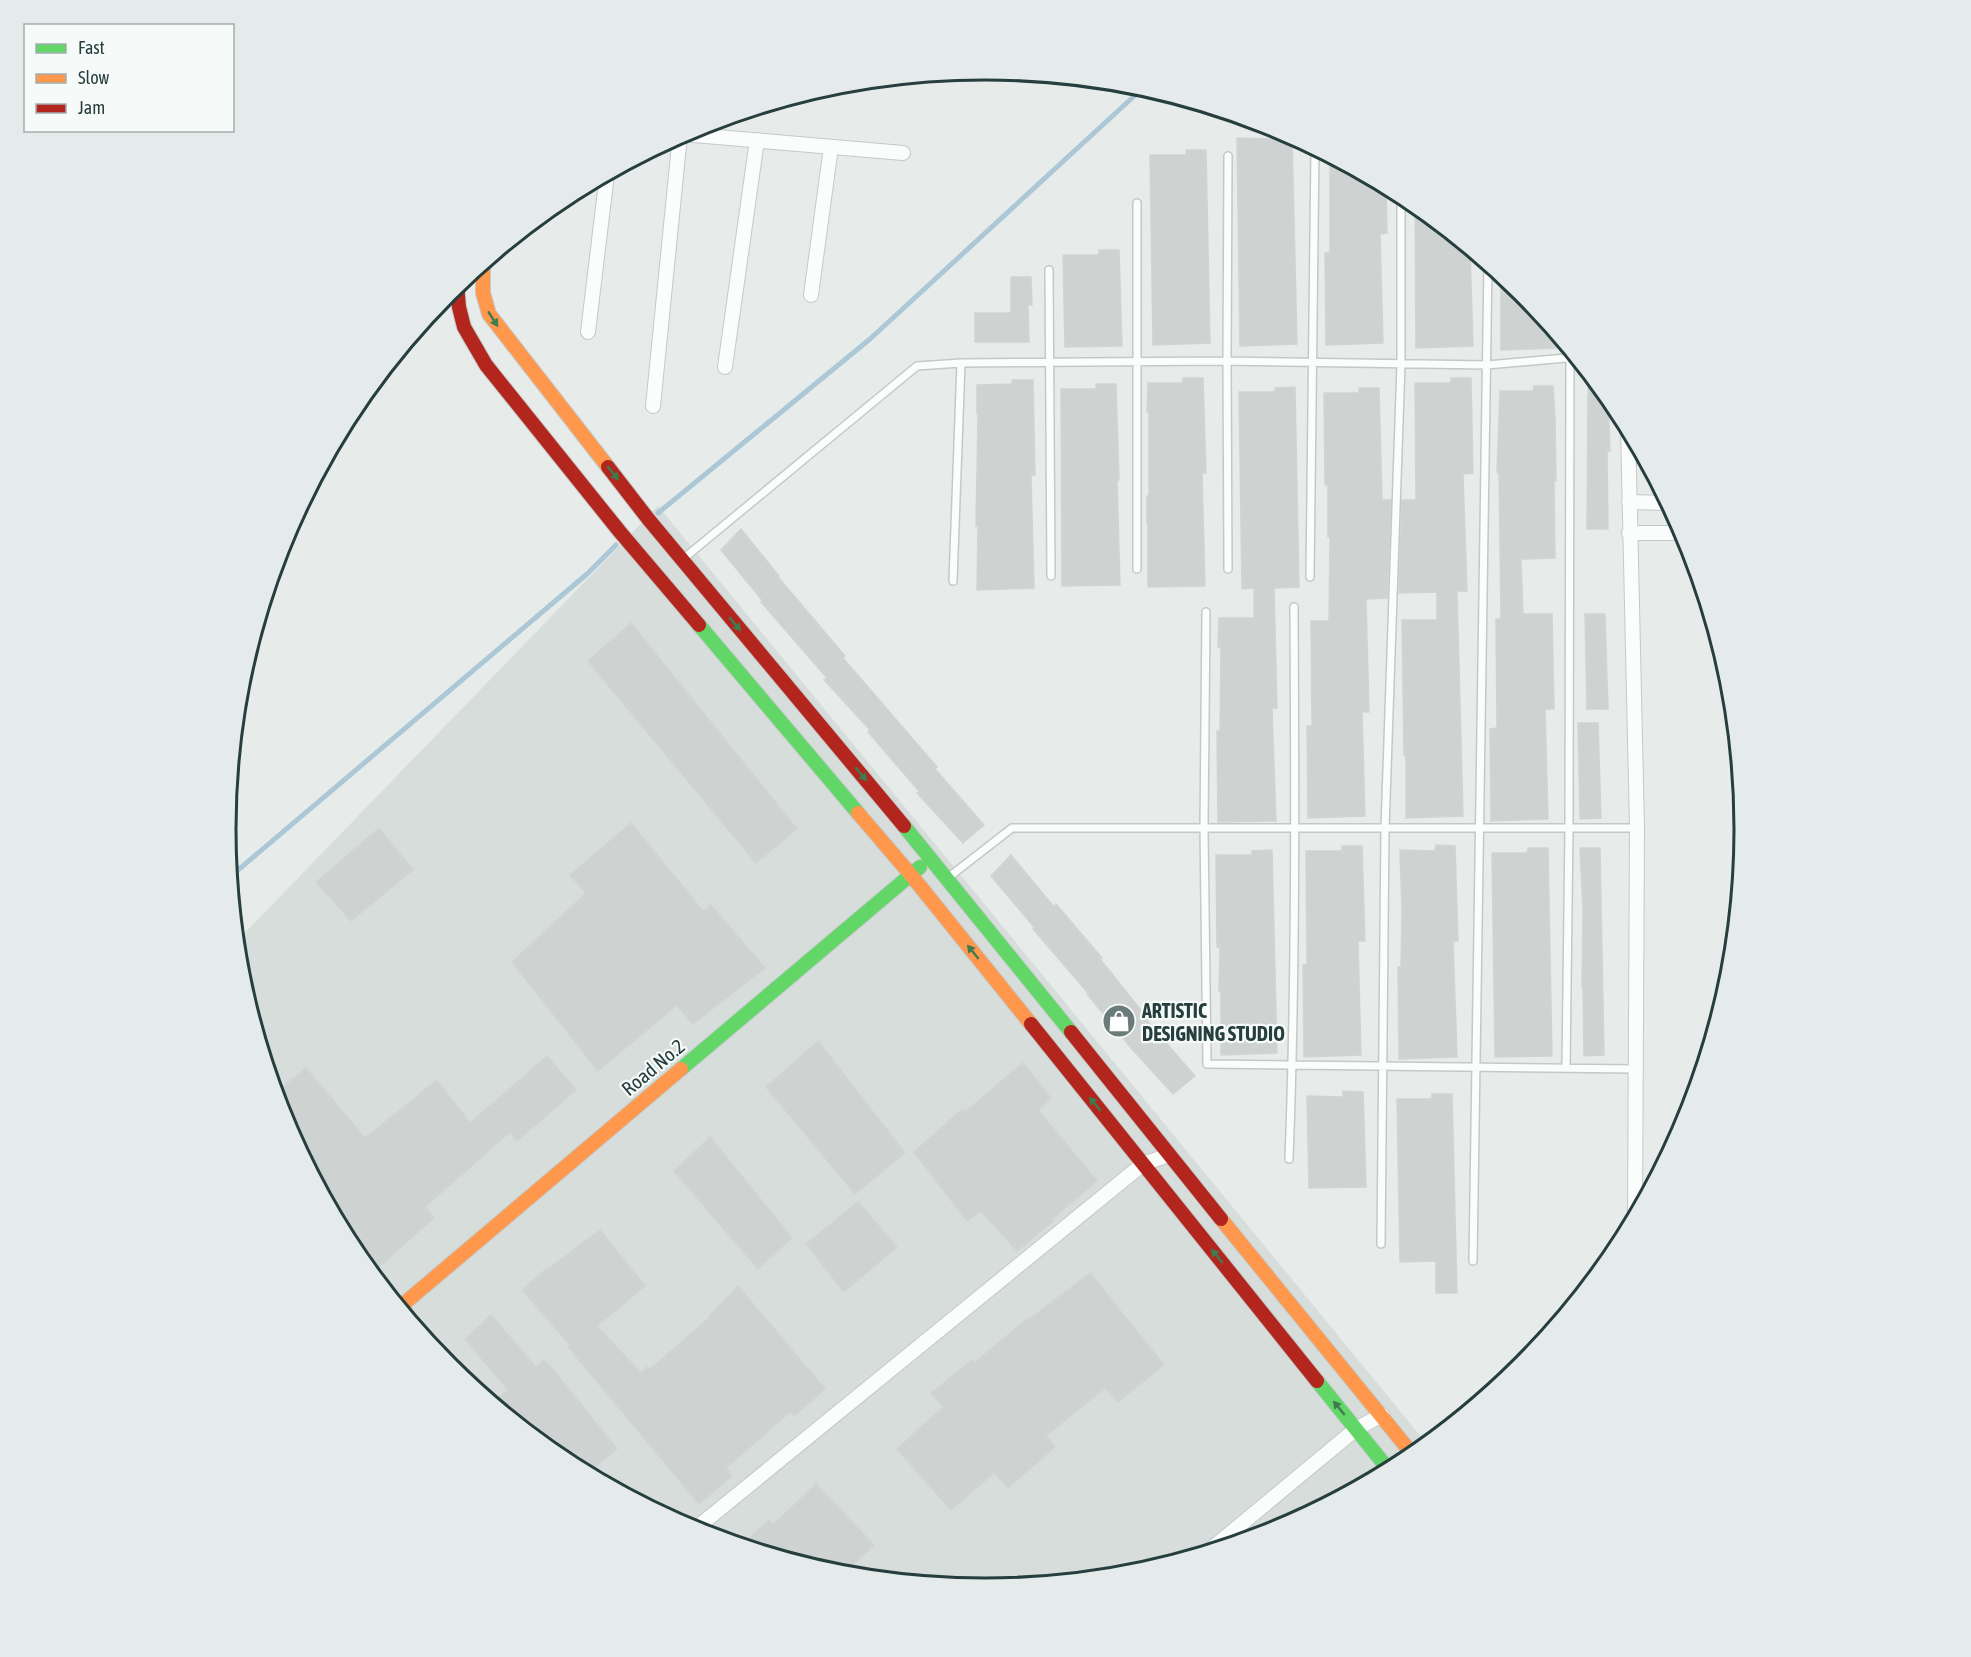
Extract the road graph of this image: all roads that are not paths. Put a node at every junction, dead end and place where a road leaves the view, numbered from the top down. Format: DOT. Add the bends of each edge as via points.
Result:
graph roads {
  1 [pos="702,136"];
  2 [pos="757,140"];
  3 [pos="680,146"];
  4 [pos="831,147"];
  5 [pos="903,153"];
  6 [pos="1228,156"];
  7 [pos="1315,156"];
  8 [pos="606,183"];
  9 [pos="1137,204"];
  10 [pos="1401,205"];
  11 [pos="1049,270"];
  12 [pos="1488,273"];
  13 [pos="483,274"];
  14 [pos="811,295"];
  15 [pos="457,298"];
  16 [pos="588,332"];
  17 [pos="1566,356"];
  18 [pos="1227,361"];
  19 [pos="1048,362"];
  20 [pos="961,363"];
  21 [pos="1137,363"];
  22 [pos="1313,363"];
  23 [pos="1572,363"];
  24 [pos="1401,364"];
  25 [pos="1487,365"];
  26 [pos="725,367"];
  27 [pos="653,406"];
  28 [pos="1628,445"];
  29 [pos="1629,502"];
  30 [pos="1660,503"];
  31 [pos="632,523"];
  32 [pos="1629,532"];
  33 [pos="1673,533"];
  34 [pos="682,561"];
  35 [pos="1228,569"];
  36 [pos="1137,570"];
  37 [pos="1051,576"];
  38 [pos="1310,577"];
  39 [pos="953,581"];
  40 [pos="1294,608"];
  41 [pos="1206,612"];
  42 [pos="1204,828"];
  43 [pos="1295,828"];
  44 [pos="1385,828"];
  45 [pos="1478,828"];
  46 [pos="1569,828"];
  47 [pos="1637,828"];
  48 [pos="931,858"];
  49 [pos="911,874"];
  50 [pos="948,878"];
  51 [pos="1293,1065"];
  52 [pos="1383,1065"];
  53 [pos="1475,1066"];
  54 [pos="1566,1068"];
  55 [pos="1636,1069"];
  56 [pos="1169,1155"];
  57 [pos="1290,1159"];
  58 [pos="1143,1164"];
  59 [pos="1635,1201"];
  60 [pos="1381,1244"];
  61 [pos="1473,1261"];
  62 [pos="406,1302"];
  63 [pos="1382,1415"];
  64 [pos="1356,1430"];
  65 [pos="1407,1447"];
  66 [pos="1383,1463"];
  67 [pos="704,1522"];
  68 [pos="1224,1539"];
  1 -- 2 [label="street"];
  2 -- 4 [label="street"];
  2 -- 26 [label="street"];
  3 -- 27 [label="street"];
  4 -- 5 [label="street"];
  4 -- 14 [label="street"];
  6 -- 18 [label="lane"];
  7 -- 22 [label="lane"];
  8 -- 16 [label="street"];
  9 -- 21 [label="lane"];
  10 -- 24 [label="lane"];
  11 -- 19 [label="lane"];
  12 -- 25 [label="lane"];
  13 -- 31 [label="main road, one-way" via="489,314"];
  15 -- 31 [label="main road" via="462,324 472,345"];
  17 -- 25 [label="lane"];
  18 -- 21 [label="lane"];
  18 -- 22 [label="lane"];
  18 -- 35 [label="lane"];
  19 -- 20 [label="lane"];
  19 -- 21 [label="lane"];
  19 -- 37 [label="lane"];
  20 -- 34 [label="lane" via="917,366"];
  20 -- 39 [label="lane"];
  21 -- 36 [label="lane"];
  22 -- 24 [label="lane"];
  22 -- 38 [label="lane"];
  23 -- 46 [label="lane"];
  24 -- 25 [label="lane"];
  24 -- 44 [label="lane"];
  25 -- 45 [label="lane"];
  28 -- 29 [label="street"];
  29 -- 30 [label="street"];
  29 -- 32 [label="street"];
  31 -- 34 [label="main road"];
  31 -- 49 [label="main road"];
  32 -- 33 [label="street"];
  32 -- 47 [label="street"];
  34 -- 48 [label="main road, one-way"];
  40 -- 43 [label="lane"];
  41 -- 42 [label="lane"];
  42 -- 43 [label="lane"];
  42 -- 50 [label="lane" via="1012,828"];
  42 -- 51 [label="lane" via="1207,1064"];
  43 -- 44 [label="lane"];
  43 -- 51 [label="lane"];
  44 -- 45 [label="lane"];
  44 -- 52 [label="lane"];
  45 -- 46 [label="lane"];
  45 -- 53 [label="lane"];
  46 -- 47 [label="lane"];
  46 -- 54 [label="lane"];
  47 -- 55 [label="street"];
  48 -- 49 [label="main road, Road No.2"];
  48 -- 50 [label="main road"];
  58 -- 49 [label="main road, one-way"];
  49 -- 62 [label="main road, Road No.2"];
  50 -- 56 [label="main road"];
  51 -- 52 [label="lane"];
  51 -- 57 [label="lane"];
  52 -- 53 [label="lane"];
  52 -- 60 [label="lane"];
  53 -- 54 [label="lane"];
  53 -- 61 [label="lane"];
  54 -- 55 [label="lane"];
  55 -- 59 [label="street"];
  56 -- 58 [label="street"];
  56 -- 63 [label="main road"];
  64 -- 58 [label="main road, one-way"];
  58 -- 67 [label="street"];
  63 -- 64 [label="street"];
  63 -- 65 [label="main road"];
  64 -- 66 [label="main road"];
  64 -- 68 [label="street"];
}
